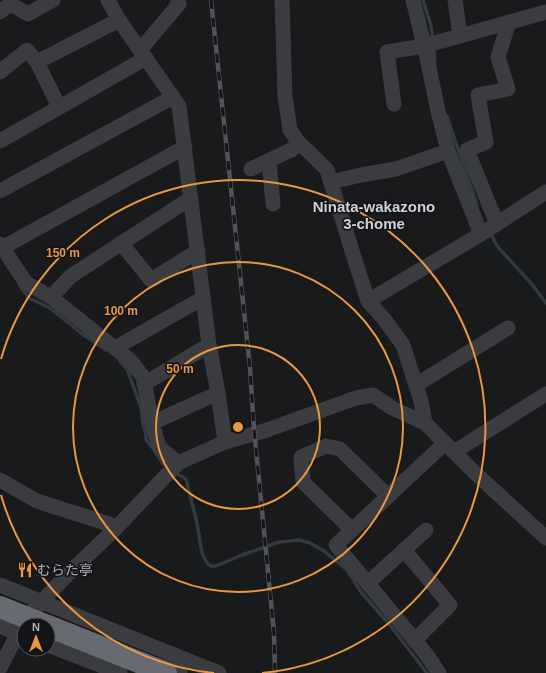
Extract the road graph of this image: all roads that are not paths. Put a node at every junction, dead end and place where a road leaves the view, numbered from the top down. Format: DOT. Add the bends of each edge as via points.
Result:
graph roads {
  1 [pos="53,0"];
  2 [pos="108,0"];
  3 [pos="178,0"];
  4 [pos="282,0"];
  5 [pos="413,0"];
  6 [pos="455,0"];
  7 [pos="6,5"];
  8 [pos="546,12"];
  9 [pos="119,20"];
  10 [pos="509,22"];
  11 [pos="460,36"];
  12 [pos="424,46"];
  13 [pos="143,54"];
  14 [pos="37,62"];
  15 [pos="0,72"];
  16 [pos="173,97"];
  17 [pos="394,104"];
  18 [pos="59,107"];
  19 [pos="0,141"];
  20 [pos="299,143"];
  21 [pos="185,147"];
  22 [pos="448,151"];
  23 [pos="269,161"];
  24 [pos="251,169"];
  25 [pos="331,182"];
  26 [pos="0,190"];
  27 [pos="546,192"];
  28 [pos="191,198"];
  29 [pos="273,204"];
  30 [pos="497,224"];
  31 [pos="481,234"];
  32 [pos="121,243"];
  33 [pos="1,247"];
  34 [pos="198,251"];
  35 [pos="51,297"];
  36 [pos="204,298"];
  37 [pos="368,301"];
  38 [pos="508,328"];
  39 [pos="209,345"];
  40 [pos="116,348"];
  41 [pos="144,384"];
  42 [pos="416,385"];
  43 [pos="218,393"];
  44 [pos="546,394"];
  45 [pos="152,423"];
  46 [pos="425,424"];
  47 [pos="225,442"];
  48 [pos="449,448"];
  49 [pos="178,462"];
  50 [pos="0,480"];
  51 [pos="388,496"];
  52 [pos="114,530"];
  53 [pos="352,530"];
  54 [pos="426,530"];
  55 [pos="546,538"];
  56 [pos="404,550"];
  57 [pos="368,583"];
  58 [pos="0,586"];
  59 [pos="42,602"];
  60 [pos="0,606"];
  61 [pos="34,617"];
  62 [pos="16,619"];
  63 [pos="0,621"];
  64 [pos="16,625"];
  65 [pos="0,626"];
  66 [pos="16,627"];
  67 [pos="56,629"];
  68 [pos="56,636"];
  69 [pos="415,640"];
  70 [pos="56,643"];
  71 [pos="16,645"];
  72 [pos="56,648"];
  73 [pos="0,668"];
  74 [pos="120,673"];
  75 [pos="132,673"];
  76 [pos="166,673"];
  77 [pos="180,673"];
  78 [pos="219,673"];
  79 [pos="439,673"];
  1 -- 7 [label="street" via="28,14"];
  2 -- 9 [label="street"];
  3 -- 13 [label="street" via="178,4"];
  4 -- 20 [label="street" via="285,96 290,130"];
  5 -- 12 [label="street"];
  6 -- 11 [label="street"];
  8 -- 10 [label="street"];
  9 -- 13 [label="street"];
  9 -- 14 [label="street"];
  10 -- 11 [label="street"];
  10 -- 30 [label="street" via="498,57 508,89 478,95 486,142 467,150"];
  11 -- 12 [label="street"];
  12 -- 17 [label="street" via="387,52"];
  12 -- 22 [label="street"];
  13 -- 16 [label="street"];
  13 -- 18 [label="street"];
  14 -- 15 [label="street" via="27,50"];
  14 -- 18 [label="street"];
  16 -- 21 [label="street" via="179,106"];
  16 -- 26 [label="street"];
  18 -- 19 [label="street"];
  20 -- 23 [label="street"];
  20 -- 25 [label="street" via="327,170"];
  21 -- 28 [label="street"];
  21 -- 33 [label="street"];
  22 -- 25 [label="street" via="396,168"];
  22 -- 31 [label="street"];
  23 -- 24 [label="street"];
  23 -- 29 [label="street"];
  25 -- 37 [label="street"];
  27 -- 30 [label="street"];
  28 -- 32 [label="street"];
  28 -- 34 [label="street"];
  30 -- 31 [label="street"];
  31 -- 37 [label="street"];
  32 -- 34 [label="street" via="151,280"];
  32 -- 35 [label="street" via="70,276"];
  33 -- 35 [label="street" via="26,283"];
  34 -- 36 [label="street"];
  35 -- 40 [label="street"];
  36 -- 39 [label="street"];
  36 -- 40 [label="street"];
  37 -- 42 [label="street" via="403,345"];
  38 -- 42 [label="street"];
  39 -- 41 [label="street"];
  39 -- 43 [label="street"];
  40 -- 41 [label="street" via="131,361 143,377"];
  41 -- 45 [label="street"];
  42 -- 46 [label="street"];
  43 -- 45 [label="street"];
  43 -- 47 [label="street"];
  44 -- 48 [label="street"];
  45 -- 49 [label="street" via="159,447"];
  46 -- 47 [label="street" via="372,395 356,398"];
  46 -- 48 [label="street"];
  47 -- 49 [label="street"];
  48 -- 51 [label="street"];
  48 -- 55 [label="street"];
  49 -- 52 [label="street"];
  50 -- 52 [label="street" via="37,501 109,524"];
  51 -- 53 [label="street"];
  51 -- 53 [label="street" via="340,449 326,446 301,457 303,482"];
  52 -- 59 [label="street"];
  53 -- 57 [label="street" via="336,545"];
  54 -- 56 [label="street"];
  56 -- 57 [label="street"];
  56 -- 69 [label="street" via="450,605"];
  57 -- 69 [label="street"];
  58 -- 59 [label="street"];
  59 -- 61 [label="street"];
  59 -- 78 [label="street"];
  60 -- 62 [label="highway, bridge"];
  63 -- 64 [label="highway"];
  65 -- 66 [label="street"];
  67 -- 76 [label="highway"];
  68 -- 77 [label="street"];
  69 -- 79 [label="street"];
  70 -- 75 [label="highway"];
  71 -- 73 [label="street"];
  72 -- 74 [label="street"];
}
